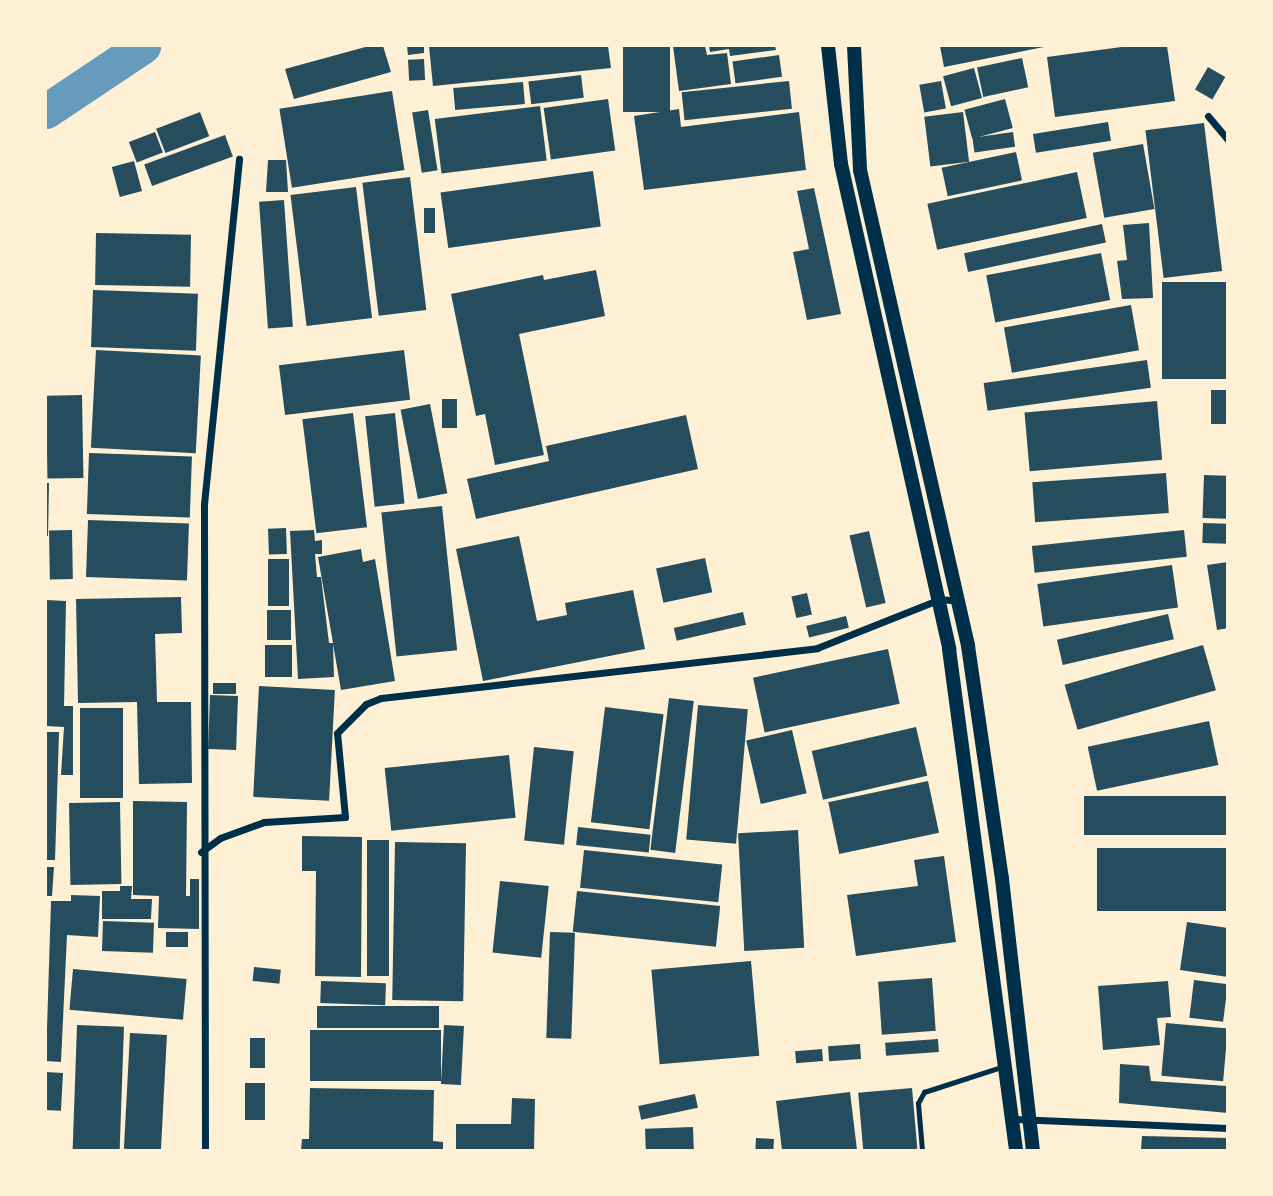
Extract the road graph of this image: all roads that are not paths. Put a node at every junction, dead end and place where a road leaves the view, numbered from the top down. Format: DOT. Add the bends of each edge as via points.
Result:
graph roads {
  1 [pos="828,46"];
  2 [pos="854,46"];
  3 [pos="1208,116"];
  4 [pos="1227,140"];
  5 [pos="239,159"];
  6 [pos="940,600"];
  7 [pos="960,601"];
  8 [pos="201,852"];
  9 [pos="1007,1066"];
  10 [pos="1031,1118"];
  11 [pos="1014,1119"];
  12 [pos="1227,1128"];
  13 [pos="205,1150"];
  14 [pos="922,1150"];
  15 [pos="1016,1150"];
  16 [pos="1033,1150"];
  1 -- 6 [label="main road" via="841,164"];
  2 -- 7 [label="main road" via="860,170"];
  3 -- 4 [label="street"];
  5 -- 8 [label="street" via="204,503"];
  6 -- 7 [label="street"];
  6 -- 8 [label="street" via="817,648 381,698 366,704 337,733 345,817 264,822 220,838"];
  6 -- 9 [label="main road"];
  7 -- 10 [label="main road" via="1002,878"];
  8 -- 13 [label="street"];
  9 -- 11 [label="main road"];
  9 -- 14 [label="lane" via="925,1092 918,1103"];
  10 -- 11 [label="street"];
  10 -- 12 [label="street"];
  10 -- 16 [label="main road"];
  11 -- 15 [label="main road"];
}
